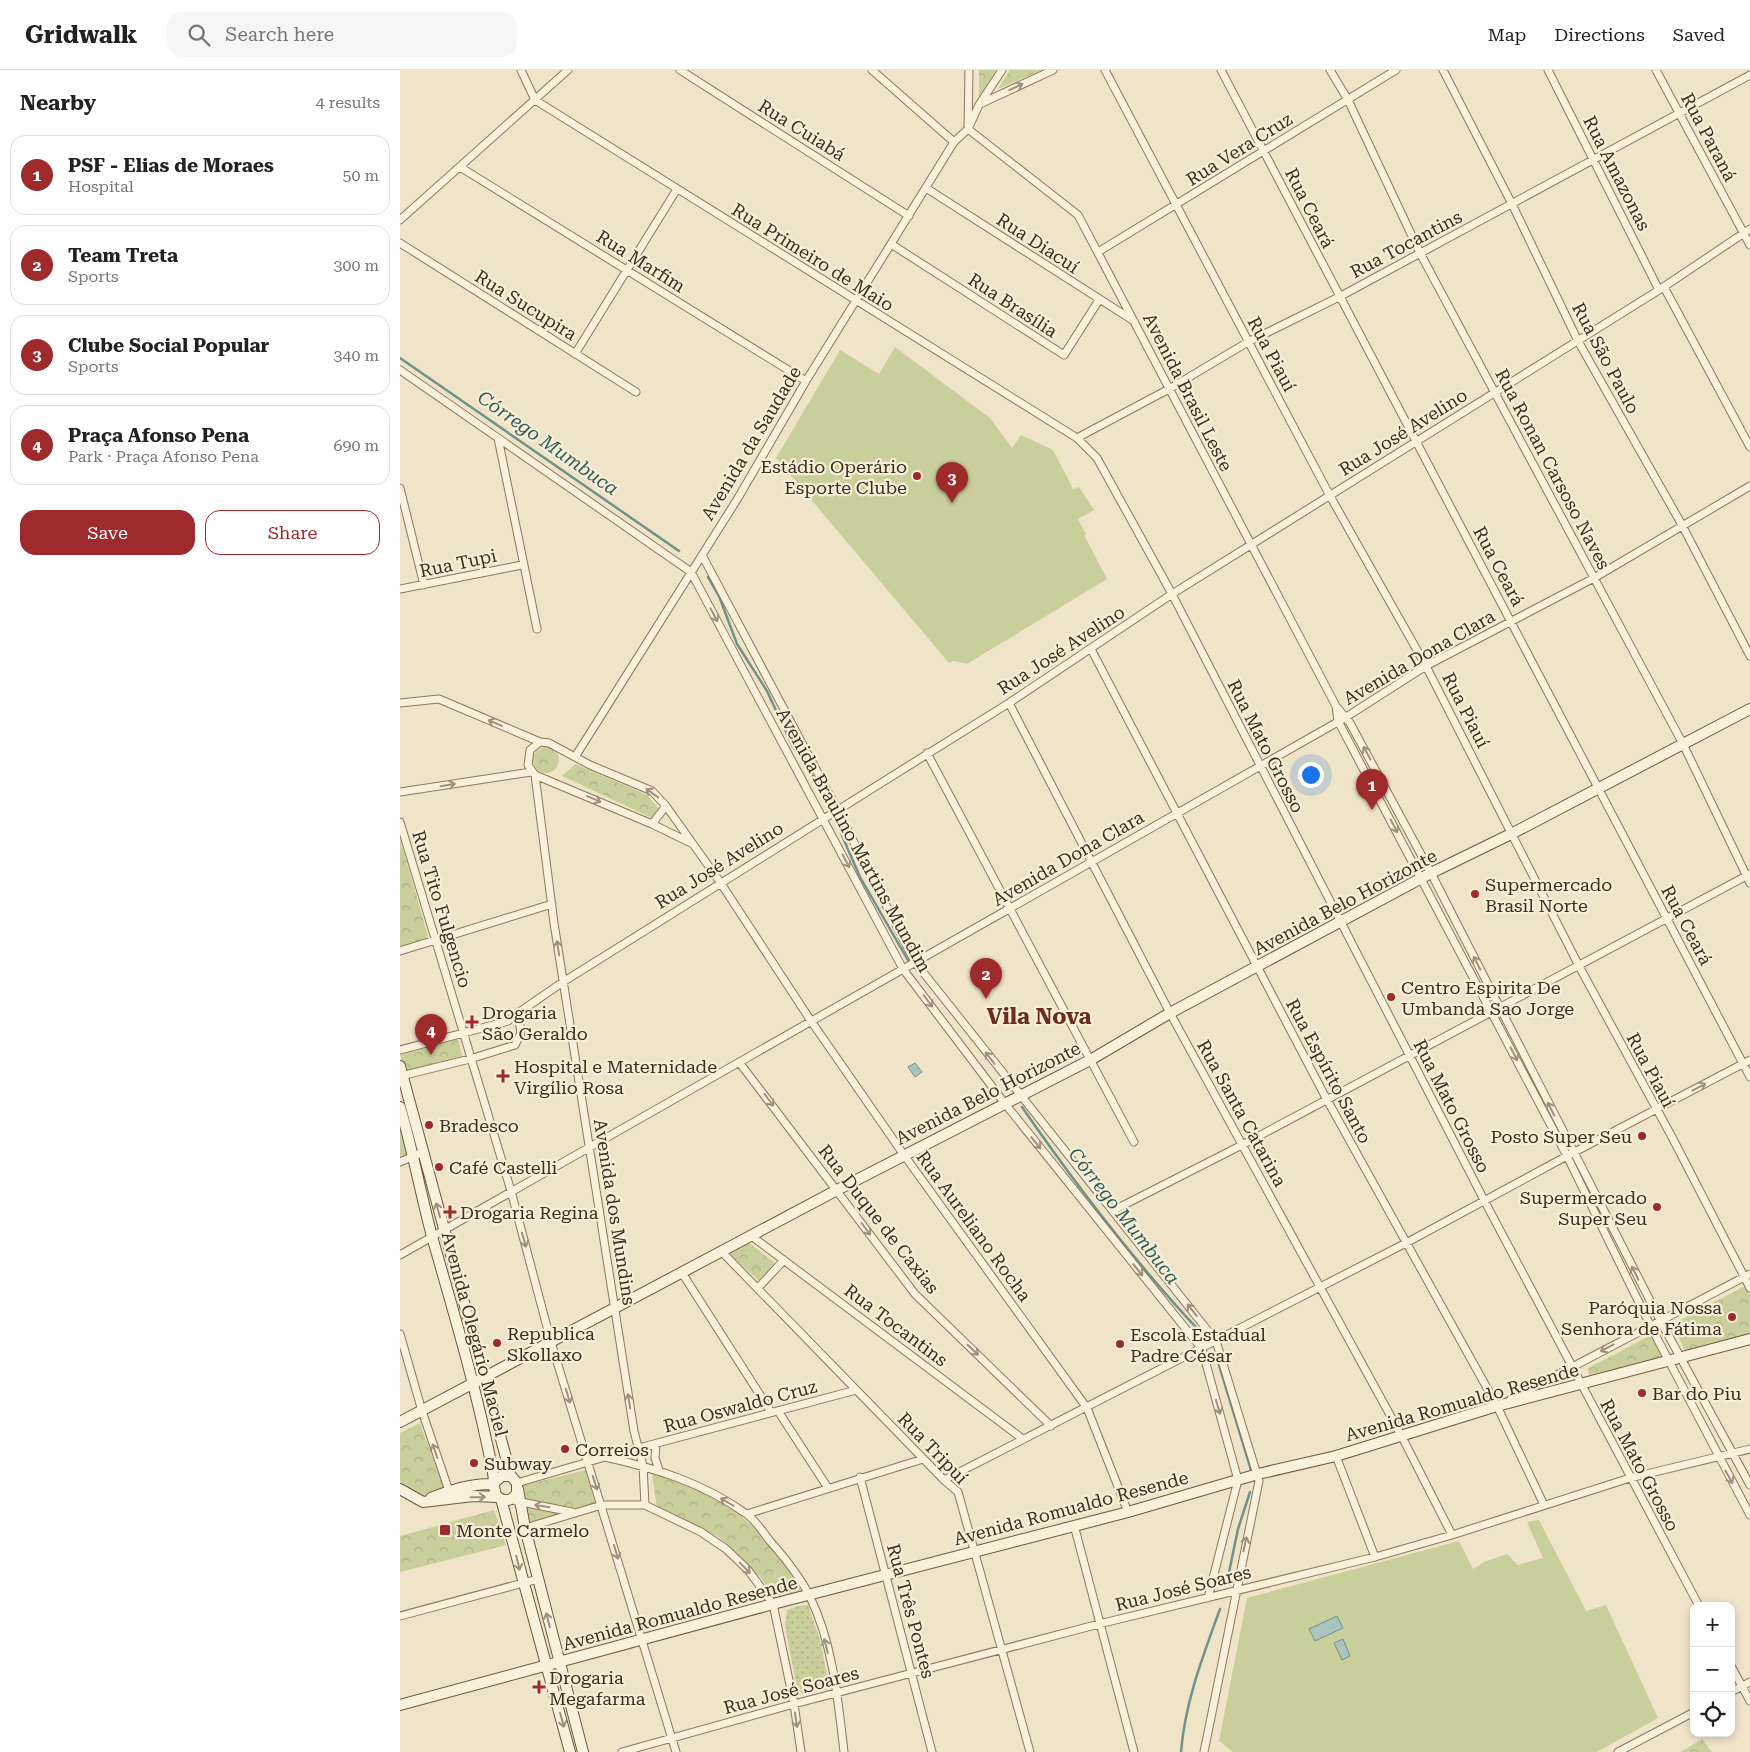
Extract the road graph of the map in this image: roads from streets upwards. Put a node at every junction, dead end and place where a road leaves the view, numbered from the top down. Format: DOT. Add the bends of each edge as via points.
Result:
graph roads {
  1 [pos="521,70"];
  2 [pos="568,70"];
  3 [pos="680,70"];
  4 [pos="872,70"];
  5 [pos="969,70"];
  6 [pos="1002,70"];
  7 [pos="1053,70"];
  8 [pos="1105,70"];
  9 [pos="1220,70"];
  10 [pos="1330,70"];
  11 [pos="1396,70"];
  12 [pos="1443,70"];
  13 [pos="1548,70"];
  14 [pos="1656,70"];
  15 [pos="1750,75"];
  16 [pos="535,100"];
  17 [pos="1348,100"];
  18 [pos="980,104"];
  19 [pos="1678,114"];
  20 [pos="968,129"];
  21 [pos="954,142"];
  22 [pos="1263,151"];
  23 [pos="1593,159"];
  24 [pos="460,167"];
  25 [pos="926,188"];
  26 [pos="677,189"];
  27 [pos="1512,204"];
  28 [pos="1176,205"];
  29 [pos="909,216"];
  30 [pos="400,220"];
  31 [pos="1747,231"];
  32 [pos="400,243"];
  33 [pos="891,244"];
  34 [pos="1750,245"];
  35 [pos="1098,252"];
  36 [pos="1420,253"];
  37 [pos="626,270"];
  38 [pos="1661,289"];
  39 [pos="1339,297"];
  40 [pos="1099,300"];
  41 [pos="856,301"];
  42 [pos="1134,321"];
  43 [pos="1578,341"];
  44 [pos="1248,342"];
  45 [pos="575,354"];
  46 [pos="400,370"];
  47 [pos="806,381"];
  48 [pos="1169,389"];
  49 [pos="636,392"];
  50 [pos="1495,393"];
  51 [pos="498,438"];
  52 [pos="1077,438"];
  53 [pos="1416,441"];
  54 [pos="1750,447"];
  55 [pos="1750,486"];
  56 [pos="400,488"];
  57 [pos="1330,496"];
  58 [pos="1682,526"];
  59 [pos="1251,546"];
  60 [pos="700,557"];
  61 [pos="522,565"];
  62 [pos="692,571"];
  63 [pos="1594,578"];
  64 [pos="424,585"];
  65 [pos="400,590"];
  66 [pos="1172,594"];
  67 [pos="1511,622"];
  68 [pos="536,629"];
  69 [pos="1091,649"];
  70 [pos="1750,656"];
  71 [pos="1426,666"];
  72 [pos="1009,702"];
  73 [pos="400,704"];
  74 [pos="1336,706"];
  75 [pos="1750,710"];
  76 [pos="1346,716"];
  77 [pos="1338,721"];
  78 [pos="540,742"];
  79 [pos="1683,744"];
  80 [pos="927,753"];
  81 [pos="574,756"];
  82 [pos="1259,765"];
  83 [pos="533,773"];
  84 [pos="1599,789"];
  85 [pos="400,792"];
  86 [pos="666,806"];
  87 [pos="837,809"];
  88 [pos="1178,813"];
  89 [pos="823,818"];
  90 [pos="400,822"];
  91 [pos="652,824"];
  92 [pos="1513,833"];
  93 [pos="693,844"];
  94 [pos="1092,862"];
  95 [pos="1427,876"];
  96 [pos="1749,877"];
  97 [pos="720,882"];
  98 [pos="552,904"];
  99 [pos="1011,909"];
  100 [pos="1450,911"];
  101 [pos="1441,915"];
  102 [pos="1667,920"];
  103 [pos="1340,924"];
  104 [pos="436,939"];
  105 [pos="400,951"];
  106 [pos="915,962"];
  107 [pos="1579,966"];
  108 [pos="1257,968"];
  109 [pos="903,969"];
  110 [pos="563,982"];
  111 [pos="1499,1006"];
  112 [pos="1491,1011"];
  113 [pos="518,1013"];
  114 [pos="1170,1013"];
  115 [pos="811,1021"];
  116 [pos="463,1033"];
  117 [pos="400,1050"];
  118 [pos="1409,1055"];
  119 [pos="470,1059"];
  120 [pos="1092,1059"];
  121 [pos="739,1062"];
  122 [pos="1747,1062"];
  123 [pos="401,1073"];
  124 [pos="1750,1077"];
  125 [pos="1020,1096"];
  126 [pos="1326,1098"];
  127 [pos="1006,1105"];
  128 [pos="400,1107"];
  129 [pos="1656,1110"];
  130 [pos="1134,1142"];
  131 [pos="1242,1145"];
  132 [pos="590,1147"];
  133 [pos="418,1153"];
  134 [pos="1570,1154"];
  135 [pos="904,1155"];
  136 [pos="400,1162"];
  137 [pos="837,1190"];
  138 [pos="510,1191"];
  139 [pos="1484,1200"];
  140 [pos="1114,1210"];
  141 [pos="443,1231"];
  142 [pos="1616,1235"];
  143 [pos="750,1236"];
  144 [pos="432,1237"];
  145 [pos="1608,1238"];
  146 [pos="1406,1243"];
  147 [pos="721,1251"];
  148 [pos="400,1255"];
  149 [pos="784,1260"];
  150 [pos="682,1272"];
  151 [pos="1747,1275"];
  152 [pos="758,1288"];
  153 [pos="1319,1288"];
  154 [pos="1750,1288"];
  155 [pos="615,1308"];
  156 [pos="1660,1320"];
  157 [pos="1650,1325"];
  158 [pos="400,1334"];
  159 [pos="1750,1339"];
  160 [pos="1216,1341"];
  161 [pos="551,1342"];
  162 [pos="1202,1349"];
  163 [pos="1680,1359"];
  164 [pos="1670,1362"];
  165 [pos="1571,1367"];
  166 [pos="484,1378"];
  167 [pos="473,1384"];
  168 [pos="1580,1384"];
  169 [pos="856,1390"];
  170 [pos="1497,1406"];
  171 [pos="1087,1408"];
  172 [pos="422,1411"];
  173 [pos="775,1411"];
  174 [pos="1715,1421"];
  175 [pos="400,1422"];
  176 [pos="1051,1426"];
  177 [pos="1703,1428"];
  178 [pos="1401,1435"];
  179 [pos="1023,1439"];
  180 [pos="656,1444"];
  181 [pos="638,1449"];
  182 [pos="1750,1449"];
  183 [pos="1733,1453"];
  184 [pos="1336,1456"];
  185 [pos="605,1457"];
  186 [pos="1718,1458"];
  187 [pos="923,1459"];
  188 [pos="588,1462"];
  189 [pos="642,1466"];
  190 [pos="659,1470"];
  191 [pos="1258,1474"];
  192 [pos="860,1477"];
  193 [pos="1630,1478"];
  194 [pos="944,1480"];
  195 [pos="1238,1480"];
  196 [pos="494,1483"];
  197 [pos="515,1483"];
  198 [pos="1750,1485"];
  199 [pos="828,1488"];
  200 [pos="400,1489"];
  201 [pos="449,1490"];
  202 [pos="507,1499"];
  203 [pos="423,1502"];
  204 [pos="602,1505"];
  205 [pos="645,1505"];
  206 [pos="1544,1505"];
  207 [pos="575,1512"];
  208 [pos="1128,1512"];
  209 [pos="747,1514"];
  210 [pos="1750,1515"];
  211 [pos="1074,1525"];
  212 [pos="525,1528"];
  213 [pos="1452,1535"];
  214 [pos="974,1552"];
  215 [pos="1375,1557"];
  216 [pos="885,1573"];
  217 [pos="538,1578"];
  218 [pos="523,1582"];
  219 [pos="1235,1592"];
  220 [pos="810,1596"];
  221 [pos="1208,1598"];
  222 [pos="1697,1602"];
  223 [pos="773,1604"];
  224 [pos="400,1616"];
  225 [pos="1099,1624"];
  226 [pos="642,1640"];
  227 [pos="1002,1651"];
  228 [pos="558,1662"];
  229 [pos="547,1666"];
  230 [pos="1735,1673"];
  231 [pos="912,1674"];
  232 [pos="1750,1682"];
  233 [pos="1742,1686"];
  234 [pos="1735,1690"];
  235 [pos="838,1693"];
  236 [pos="1750,1701"];
  237 [pos="794,1704"];
  238 [pos="400,1705"];
  239 [pos="1690,1714"];
  240 [pos="672,1737"];
  241 [pos="1206,1751"];
  242 [pos="570,1752"];
  243 [pos="583,1752"];
  244 [pos="622,1752"];
  245 [pos="676,1752"];
  246 [pos="801,1752"];
  247 [pos="844,1752"];
  248 [pos="932,1752"];
  249 [pos="1030,1752"];
  250 [pos="1134,1752"];
  251 [pos="1618,1752"];
  1 -- 16 [label="street"];
  2 -- 16 [label="street"];
  3 -- 29 [label="street, Rua Cuiabá"];
  4 -- 21 [label="street"];
  5 -- 20 [label="street"];
  6 -- 18 [label="street, Avenida da Saudade"];
  18 -- 7 [label="street, one-way"];
  8 -- 28 [label="street, Rua Piauí"];
  9 -- 22 [label="street, Rua Ceará"];
  10 -- 17 [label="street, Rua Ronan Carsoso Naves"];
  11 -- 17 [label="street, Rua Vera Cruz"];
  12 -- 27 [label="street, Rua São Paulo"];
  13 -- 23 [label="street, Rua Amazonas"];
  14 -- 19 [label="street, Rua Paraná"];
  15 -- 19 [label="street, Rua Tocantins"];
  16 -- 24 [label="street"];
  16 -- 26 [label="street, Rua Primeiro de Maio"];
  17 -- 22 [label="street, Rua Vera Cruz"];
  17 -- 36 [label="street, Rua Ronan Carsoso Naves"];
  18 -- 20 [label="street, Avenida da Saudade"];
  19 -- 23 [label="street, Rua Tocantins"];
  19 -- 31 [label="street, Rua Paraná"];
  20 -- 21 [label="street, Avenida da Saudade"];
  20 -- 35 [label="street, Avenida Brasil Leste" via="1078,215"];
  21 -- 25 [label="street, Avenida da Saudade"];
  22 -- 28 [label="street, Rua Vera Cruz"];
  22 -- 39 [label="street, Rua Ceará"];
  23 -- 27 [label="street, Rua Tocantins"];
  23 -- 38 [label="street, Rua Amazonas"];
  24 -- 30 [label="street"];
  24 -- 37 [label="street, Rua Marfim"];
  25 -- 29 [label="street, Avenida da Saudade"];
  25 -- 40 [label="street, Rua Diacuí"];
  26 -- 37 [label="street"];
  26 -- 41 [label="street, Rua Primeiro de Maio"];
  27 -- 36 [label="street, Rua Tocantins"];
  27 -- 43 [label="street, Rua São Paulo"];
  28 -- 35 [label="street, Rua Vera Cruz"];
  28 -- 44 [label="street, Rua Piauí"];
  29 -- 33 [label="street, Avenida da Saudade"];
  31 -- 34 [label="street, Rua Paraná"];
  31 -- 38 [label="street, Rua José Avelino"];
  32 -- 45 [label="street, Rua Sucupira"];
  33 -- 40 [label="street, Rua Brasília" via="1064,355"];
  33 -- 41 [label="street, Avenida da Saudade"];
  35 -- 42 [label="street, Avenida Brasil Leste"];
  36 -- 39 [label="street, Rua Tocantins"];
  36 -- 50 [label="street, Rua Ronan Carsoso Naves"];
  37 -- 45 [label="street"];
  37 -- 47 [label="street, Rua Marfim"];
  38 -- 43 [label="street, Rua José Avelino"];
  38 -- 54 [label="street, Rua Amazonas"];
  39 -- 44 [label="street, Rua Tocantins"];
  39 -- 53 [label="street, Rua Ceará"];
  40 -- 42 [label="street, Rua Diacuí"];
  41 -- 47 [label="street, Avenida da Saudade"];
  41 -- 52 [label="street, Rua Primeiro de Maio"];
  42 -- 48 [label="street, Avenida Brasil Leste"];
  43 -- 50 [label="street, Rua José Avelino"];
  43 -- 58 [label="street, Rua São Paulo"];
  44 -- 48 [label="street, Rua Tocantins"];
  44 -- 57 [label="street, Rua Piauí"];
  45 -- 49 [label="street, Rua Sucupira"];
  46 -- 51 [label="street, Avenida Braulino Martins Mundim"];
  47 -- 60 [label="street, Avenida da Saudade"];
  48 -- 52 [label="street, Rua Tocantins"];
  48 -- 59 [label="street, Avenida Brasil Leste"];
  50 -- 53 [label="street, Rua José Avelino"];
  50 -- 63 [label="street, Rua Ronan Carsoso Naves"];
  51 -- 61 [label="street"];
  51 -- 62 [label="street, Avenida Braulino Martins Mundim"];
  52 -- 66 [label="street, Rua Mato Grosso" via="1097,458"];
  53 -- 57 [label="street, Rua José Avelino"];
  53 -- 67 [label="street, Rua Ceará"];
  55 -- 58 [label="street, Avenida Dona Clara"];
  56 -- 64 [label="street"];
  57 -- 59 [label="street, Rua José Avelino"];
  57 -- 71 [label="street, Rua Piauí"];
  58 -- 63 [label="street, Avenida Dona Clara"];
  58 -- 70 [label="street, Rua São Paulo"];
  59 -- 66 [label="street, Rua José Avelino"];
  59 -- 74 [label="street, Avenida Brasil Leste"];
  60 -- 62 [label="street, Avenida da Saudade"];
  60 -- 87 [label="street, Avenida Braulino Martins Mundim"];
  61 -- 64 [label="street, Rua Tupi"];
  61 -- 68 [label="street"];
  62 -- 81 [label="street, Avenida da Saudade"];
  62 -- 89 [label="street, Avenida Braulino Martins Mundim, one-way"];
  63 -- 67 [label="street, Avenida Dona Clara"];
  63 -- 79 [label="street, Rua Ronan Carsoso Naves"];
  64 -- 65 [label="street, Rua Tupi"];
  66 -- 69 [label="street, Rua José Avelino"];
  66 -- 82 [label="street, Rua Mato Grosso"];
  67 -- 71 [label="street, Avenida Dona Clara"];
  67 -- 84 [label="street, Rua Ceará"];
  69 -- 72 [label="street, Rua José Avelino"];
  69 -- 88 [label="street, Rua Espírito Santo"];
  71 -- 76 [label="street, Avenida Dona Clara"];
  71 -- 92 [label="street, Rua Piauí"];
  72 -- 80 [label="street, Rua José Avelino"];
  72 -- 94 [label="street, Rua Santa Catarina"];
  78 -- 73 [label="street, Rua Aureliano Rocha, one-way" via="439,699"];
  74 -- 76 [label="street, Avenida Brasil Leste"];
  74 -- 77 [label="street, Avenida Brasil Leste"];
  75 -- 79 [label="street, Avenida Belo Horizonte"];
  76 -- 77 [label="street, Avenida Dona Clara"];
  95 -- 76 [label="street, Avenida Brasil Leste, one-way"];
  77 -- 82 [label="street, Avenida Dona Clara"];
  77 -- 95 [label="street, Avenida Brasil Leste, one-way"];
  78 -- 81 [label="street, Rua Aureliano Rocha" via="549,743"];
  78 -- 83 [label="street, Avenida dos Mundins" via="527,756"];
  79 -- 84 [label="street, Avenida Belo Horizonte"];
  79 -- 96 [label="street, Rua Ronan Carsoso Naves"];
  80 -- 87 [label="street, Rua José Avelino"];
  80 -- 99 [label="street"];
  86 -- 81 [label="street, Rua Aureliano Rocha, one-way" via="652,791"];
  82 -- 88 [label="street, Avenida Dona Clara"];
  82 -- 103 [label="street, Rua Mato Grosso"];
  85 -- 83 [label="street, one-way"];
  83 -- 91 [label="street, one-way"];
  83 -- 98 [label="street, Avenida dos Mundins"];
  84 -- 92 [label="street, Avenida Belo Horizonte"];
  84 -- 102 [label="street, Rua Ceará"];
  86 -- 91 [label="street"];
  86 -- 93 [label="street, Rua Aureliano Rocha"];
  87 -- 89 [label="street, Rua José Avelino"];
  87 -- 106 [label="street, Avenida Braulino Martins Mundim"];
  88 -- 94 [label="street, Avenida Dona Clara"];
  88 -- 108 [label="street, Rua Espírito Santo"];
  89 -- 97 [label="street, Rua José Avelino"];
  89 -- 109 [label="street, Avenida Braulino Martins Mundim, one-way"];
  90 -- 104 [label="street, Rua Tito Fulgencio"];
  91 -- 93 [label="street"];
  92 -- 95 [label="street, Avenida Belo Horizonte"];
  92 -- 107 [label="street, Rua Piauí"];
  93 -- 97 [label="street, Rua Aureliano Rocha"];
  94 -- 99 [label="street, Avenida Dona Clara"];
  94 -- 114 [label="street, Rua Santa Catarina"];
  95 -- 100 [label="street, Avenida Brasil Leste"];
  95 -- 101 [label="street, Avenida Brasil Leste"];
  95 -- 103 [label="street, Avenida Belo Horizonte"];
  96 -- 102 [label="street"];
  97 -- 110 [label="street, Rua José Avelino"];
  97 -- 115 [label="street, Rua Aureliano Rocha"];
  98 -- 104 [label="street"];
  110 -- 98 [label="street, Avenida dos Mundins, one-way"];
  99 -- 106 [label="street, Avenida Dona Clara"];
  99 -- 120 [label="street"];
  100 -- 101 [label="street"];
  111 -- 100 [label="street, Avenida Brasil Leste, one-way"];
  101 -- 112 [label="street, Avenida Brasil Leste"];
  102 -- 107 [label="street"];
  102 -- 122 [label="street, Rua Ceará"];
  103 -- 108 [label="street, Avenida Belo Horizonte"];
  103 -- 118 [label="street, Rua Mato Grosso"];
  104 -- 105 [label="street"];
  104 -- 116 [label="street, Rua Tito Fulgencio"];
  106 -- 109 [label="street, Avenida Dona Clara"];
  125 -- 106 [label="street, Avenida Braulino Martins Mundim, one-way"];
  107 -- 111 [label="street"];
  107 -- 129 [label="street, Rua Piauí"];
  108 -- 114 [label="street, Avenida Belo Horizonte"];
  108 -- 126 [label="street, Rua Espírito Santo"];
  109 -- 115 [label="street, Avenida Dona Clara"];
  109 -- 127 [label="street, Avenida Braulino Martins Mundim, one-way"];
  110 -- 113 [label="street, Rua José Avelino"];
  110 -- 132 [label="street, Avenida dos Mundins"];
  111 -- 112 [label="street"];
  134 -- 111 [label="street, Avenida Brasil Leste, one-way"];
  112 -- 118 [label="street"];
  112 -- 134 [label="street, Avenida Brasil Leste, one-way"];
  113 -- 116 [label="street, Rua José Avelino" via="508,1021"];
  113 -- 119 [label="street" via="521,1033 515,1045"];
  114 -- 120 [label="street, Avenida Belo Horizonte"];
  114 -- 131 [label="street, Rua Santa Catarina"];
  115 -- 121 [label="street, Avenida Dona Clara"];
  115 -- 135 [label="street, Rua Aureliano Rocha"];
  116 -- 117 [label="street, Rua José Avelino"];
  116 -- 119 [label="street, Rua Tito Fulgencio"];
  118 -- 126 [label="street"];
  118 -- 139 [label="street, Rua Mato Grosso"];
  119 -- 123 [label="street"];
  119 -- 138 [label="street, Rua Tito Fulgencio"];
  120 -- 125 [label="street, Avenida Belo Horizonte"];
  120 -- 130 [label="street"];
  121 -- 132 [label="street, Avenida Dona Clara"];
  121 -- 137 [label="street, Rua Duque de Caxias, one-way"];
  122 -- 124 [label="street, Rua Ceará"];
  129 -- 122 [label="street, one-way"];
  123 -- 133 [label="street, Avenida Olegário Maciel"];
  125 -- 127 [label="street, Avenida Belo Horizonte"];
  125 -- 140 [label="street, Avenida Braulino Martins Mundim"];
  126 -- 131 [label="street"];
  126 -- 146 [label="street, Rua Espírito Santo"];
  127 -- 135 [label="street, Avenida Belo Horizonte"];
  127 -- 162 [label="street, Avenida Braulino Martins Mundim, one-way"];
  128 -- 133 [label="street, Avenida Olegário Maciel"];
  129 -- 134 [label="street"];
  129 -- 151 [label="street, Rua Piauí"];
  131 -- 140 [label="street"];
  131 -- 153 [label="street, Rua Santa Catarina"];
  132 -- 138 [label="street, Avenida Dona Clara"];
  132 -- 155 [label="street, Avenida dos Mundins"];
  133 -- 136 [label="street"];
  141 -- 133 [label="street, Avenida Olegário Maciel, one-way"];
  133 -- 144 [label="street, Avenida Olegário Maciel"];
  134 -- 139 [label="street"];
  134 -- 142 [label="street, Avenida Brasil Leste"];
  134 -- 145 [label="street, Avenida Brasil Leste"];
  135 -- 137 [label="street, Avenida Belo Horizonte"];
  135 -- 171 [label="street, Rua Aureliano Rocha"];
  137 -- 143 [label="street, Avenida Belo Horizonte"];
  137 -- 176 [label="street, Rua Duque de Caxias, one-way" via="914,1294"];
  138 -- 141 [label="street, Avenida Dona Clara"];
  138 -- 161 [label="street, Rua Tito Fulgencio, one-way"];
  139 -- 146 [label="street"];
  139 -- 165 [label="street, Rua Mato Grosso"];
  160 -- 140 [label="street, Avenida Braulino Martins Mundim, one-way"];
  141 -- 144 [label="street, Avenida Dona Clara"];
  141 -- 166 [label="street, Avenida Olegário Maciel"];
  142 -- 145 [label="street"];
  156 -- 142 [label="street, Avenida Brasil Leste, one-way"];
  143 -- 147 [label="street, Avenida Belo Horizonte"];
  143 -- 149 [label="street, Rua Tocantins"];
  144 -- 148 [label="street, Avenida Dona Clara"];
  144 -- 167 [label="street, Avenida Olegário Maciel"];
  145 -- 157 [label="street, Avenida Brasil Leste"];
  146 -- 153 [label="street"];
  146 -- 170 [label="street, Rua Espírito Santo"];
  147 -- 150 [label="street, Avenida Belo Horizonte"];
  147 -- 152 [label="street, Rua Tripuí"];
  149 -- 152 [label="street"];
  149 -- 179 [label="street, Rua Tocantins"];
  150 -- 155 [label="street, Avenida Belo Horizonte"];
  150 -- 173 [label="street"];
  151 -- 154 [label="street, Rua Piauí"];
  151 -- 156 [label="street"];
  152 -- 169 [label="street, Rua Tripuí"];
  153 -- 160 [label="street"];
  153 -- 178 [label="street, Rua Santa Catarina"];
  155 -- 161 [label="street, Avenida Belo Horizonte"];
  181 -- 155 [label="street, Avenida dos Mundins, one-way"];
  156 -- 157 [label="street"];
  156 -- 163 [label="street, Avenida Brasil Leste"];
  157 -- 164 [label="street, Avenida Brasil Leste"];
  157 -- 165 [label="street, one-way"];
  158 -- 172 [label="street"];
  159 -- 163 [label="street, Avenida Romualdo Resende"];
  160 -- 162 [label="street"];
  160 -- 191 [label="street, Avenida Braulino Martins Mundim"];
  161 -- 166 [label="street, Avenida Belo Horizonte"];
  161 -- 188 [label="street, Rua Tito Fulgencio, one-way"];
  162 -- 171 [label="street"];
  162 -- 195 [label="street, Avenida Braulino Martins Mundim, one-way"];
  163 -- 164 [label="street, Avenida Romualdo Resende"];
  163 -- 174 [label="street, Avenida Brasil Leste"];
  164 -- 168 [label="street, Avenida Romualdo Resende"];
  164 -- 177 [label="street, Avenida Brasil Leste"];
  165 -- 168 [label="street, Rua Mato Grosso"];
  165 -- 170 [label="street"];
  166 -- 167 [label="street, Avenida Belo Horizonte"];
  166 -- 197 [label="street, Avenida Olegário Maciel"];
  167 -- 172 [label="street, Avenida Belo Horizonte"];
  167 -- 196 [label="street, Avenida Olegário Maciel"];
  168 -- 170 [label="street, Avenida Romualdo Resende"];
  168 -- 193 [label="street, Rua Mato Grosso"];
  169 -- 173 [label="street, Rua Oswaldo Cruz"];
  169 -- 187 [label="street, Rua Tripuí"];
  170 -- 178 [label="street, Avenida Romualdo Resende"];
  170 -- 206 [label="street, Rua Espírito Santo"];
  171 -- 176 [label="street"];
  171 -- 208 [label="street, Rua Aureliano Rocha"];
  172 -- 175 [label="street, Avenida Belo Horizonte"];
  201 -- 172 [label="street, one-way"];
  173 -- 180 [label="street, Rua Oswaldo Cruz"];
  173 -- 199 [label="street"];
  174 -- 177 [label="street"];
  174 -- 183 [label="street, Avenida Brasil Leste"];
  176 -- 179 [label="street"];
  177 -- 186 [label="street, Avenida Brasil Leste"];
  178 -- 184 [label="street, Avenida Romualdo Resende"];
  178 -- 213 [label="street, Rua Santa Catarina"];
  179 -- 194 [label="street"];
  180 -- 181 [label="street, Rua Oswaldo Cruz"];
  180 -- 190 [label="street" via="655,1458"];
  181 -- 185 [label="street, Rua Oswaldo Cruz"];
  181 -- 189 [label="street, Avenida dos Mundins"];
  182 -- 183 [label="street, Rua José Soares"];
  183 -- 186 [label="street, Rua José Soares"];
  183 -- 198 [label="street, Avenida Brasil Leste"];
  184 -- 191 [label="street, Avenida Romualdo Resende"];
  184 -- 215 [label="street"];
  185 -- 188 [label="street, Rua Oswaldo Cruz"];
  185 -- 189 [label="street"];
  186 -- 193 [label="street, Rua José Soares"];
  186 -- 210 [label="street, Avenida Brasil Leste, one-way"];
  187 -- 192 [label="street"];
  187 -- 194 [label="street, Rua Tripuí"];
  188 -- 197 [label="street, Rua Oswaldo Cruz"];
  188 -- 204 [label="street, Rua Tito Fulgencio, one-way"];
  189 -- 190 [label="street"];
  189 -- 205 [label="street, Avenida dos Mundins"];
  209 -- 190 [label="street, one-way" via="696,1484"];
  191 -- 195 [label="street, Avenida Romualdo Resende"];
  219 -- 191 [label="street, Avenida Braulino Martins Mundim, one-way"];
  192 -- 199 [label="street"];
  192 -- 216 [label="street, Rua Três Pontes"];
  193 -- 206 [label="street, Rua José Soares"];
  193 -- 222 [label="street, Rua Mato Grosso"];
  194 -- 214 [label="street, Rua Tripuí" via="958,1492"];
  195 -- 208 [label="street, Avenida Romualdo Resende"];
  195 -- 221 [label="street, Avenida Braulino Martins Mundim"];
  196 -- 197 [label="street" via="502,1476"];
  196 -- 201 [label="street"];
  196 -- 202 [label="street, Avenida Olegário Maciel"];
  197 -- 202 [label="street, Avenida Olegário Maciel"];
  199 -- 209 [label="street"];
  200 -- 203 [label="street"];
  201 -- 203 [label="street"];
  203 -- 202 [label="street, one-way" via="473,1496"];
  207 -- 202 [label="street, one-way"];
  202 -- 212 [label="street, Avenida Olegário Maciel"];
  202 -- 218 [label="street, Avenida Olegário Maciel, one-way"];
  204 -- 205 [label="street"];
  204 -- 207 [label="street"];
  204 -- 226 [label="street, Rua Tito Fulgencio, one-way"];
  205 -- 223 [label="street, one-way" via="701,1532 726,1549 748,1570"];
  206 -- 213 [label="street, Rua José Soares"];
  207 -- 212 [label="street"];
  208 -- 211 [label="street, Avenida Romualdo Resende"];
  209 -- 220 [label="street" via="792,1566"];
  211 -- 214 [label="street, Avenida Romualdo Resende"];
  211 -- 225 [label="street"];
  212 -- 217 [label="street, Avenida Olegário Maciel"];
  213 -- 215 [label="street, Rua José Soares"];
  214 -- 216 [label="street, Avenida Romualdo Resende"];
  214 -- 227 [label="street, Rua Tripuí"];
  215 -- 219 [label="street, Rua José Soares"];
  216 -- 220 [label="street, Avenida Romualdo Resende"];
  216 -- 231 [label="street, Rua Três Pontes"];
  217 -- 218 [label="street"];
  228 -- 217 [label="street, Avenida Olegário Maciel, one-way"];
  218 -- 224 [label="street"];
  218 -- 229 [label="street, Avenida Olegário Maciel"];
  219 -- 221 [label="street, Rua José Soares"];
  219 -- 241 [label="street, Avenida Braulino Martins Mundim"];
  220 -- 223 [label="street, Avenida Romualdo Resende"];
  235 -- 220 [label="street, one-way"];
  221 -- 225 [label="street, Rua José Soares"];
  223 -- 226 [label="street, Avenida Romualdo Resende"];
  223 -- 237 [label="street"];
  225 -- 227 [label="street, Rua José Soares"];
  225 -- 250 [label="street"];
  226 -- 228 [label="street, Avenida Romualdo Resende"];
  226 -- 240 [label="street, Rua Tito Fulgencio"];
  227 -- 231 [label="street, Rua José Soares"];
  227 -- 249 [label="street, Rua Tripuí"];
  228 -- 229 [label="street, Avenida Romualdo Resende"];
  228 -- 243 [label="street, Avenida Olegário Maciel"];
  229 -- 238 [label="street, Avenida Romualdo Resende"];
  229 -- 242 [label="street, Avenida Olegário Maciel, one-way"];
  230 -- 233 [label="street"];
  231 -- 235 [label="street, Rua José Soares"];
  231 -- 248 [label="street, Rua Três Pontes"];
  232 -- 233 [label="street"];
  233 -- 234 [label="street"];
  233 -- 236 [label="street"];
  235 -- 237 [label="street, Rua José Soares"];
  235 -- 247 [label="street"];
  237 -- 240 [label="street, Rua José Soares"];
  237 -- 246 [label="street, one-way"];
  239 -- 251 [label="street"];
  240 -- 244 [label="street, Rua José Soares"];
  240 -- 245 [label="street, Rua Tito Fulgencio"];
}
